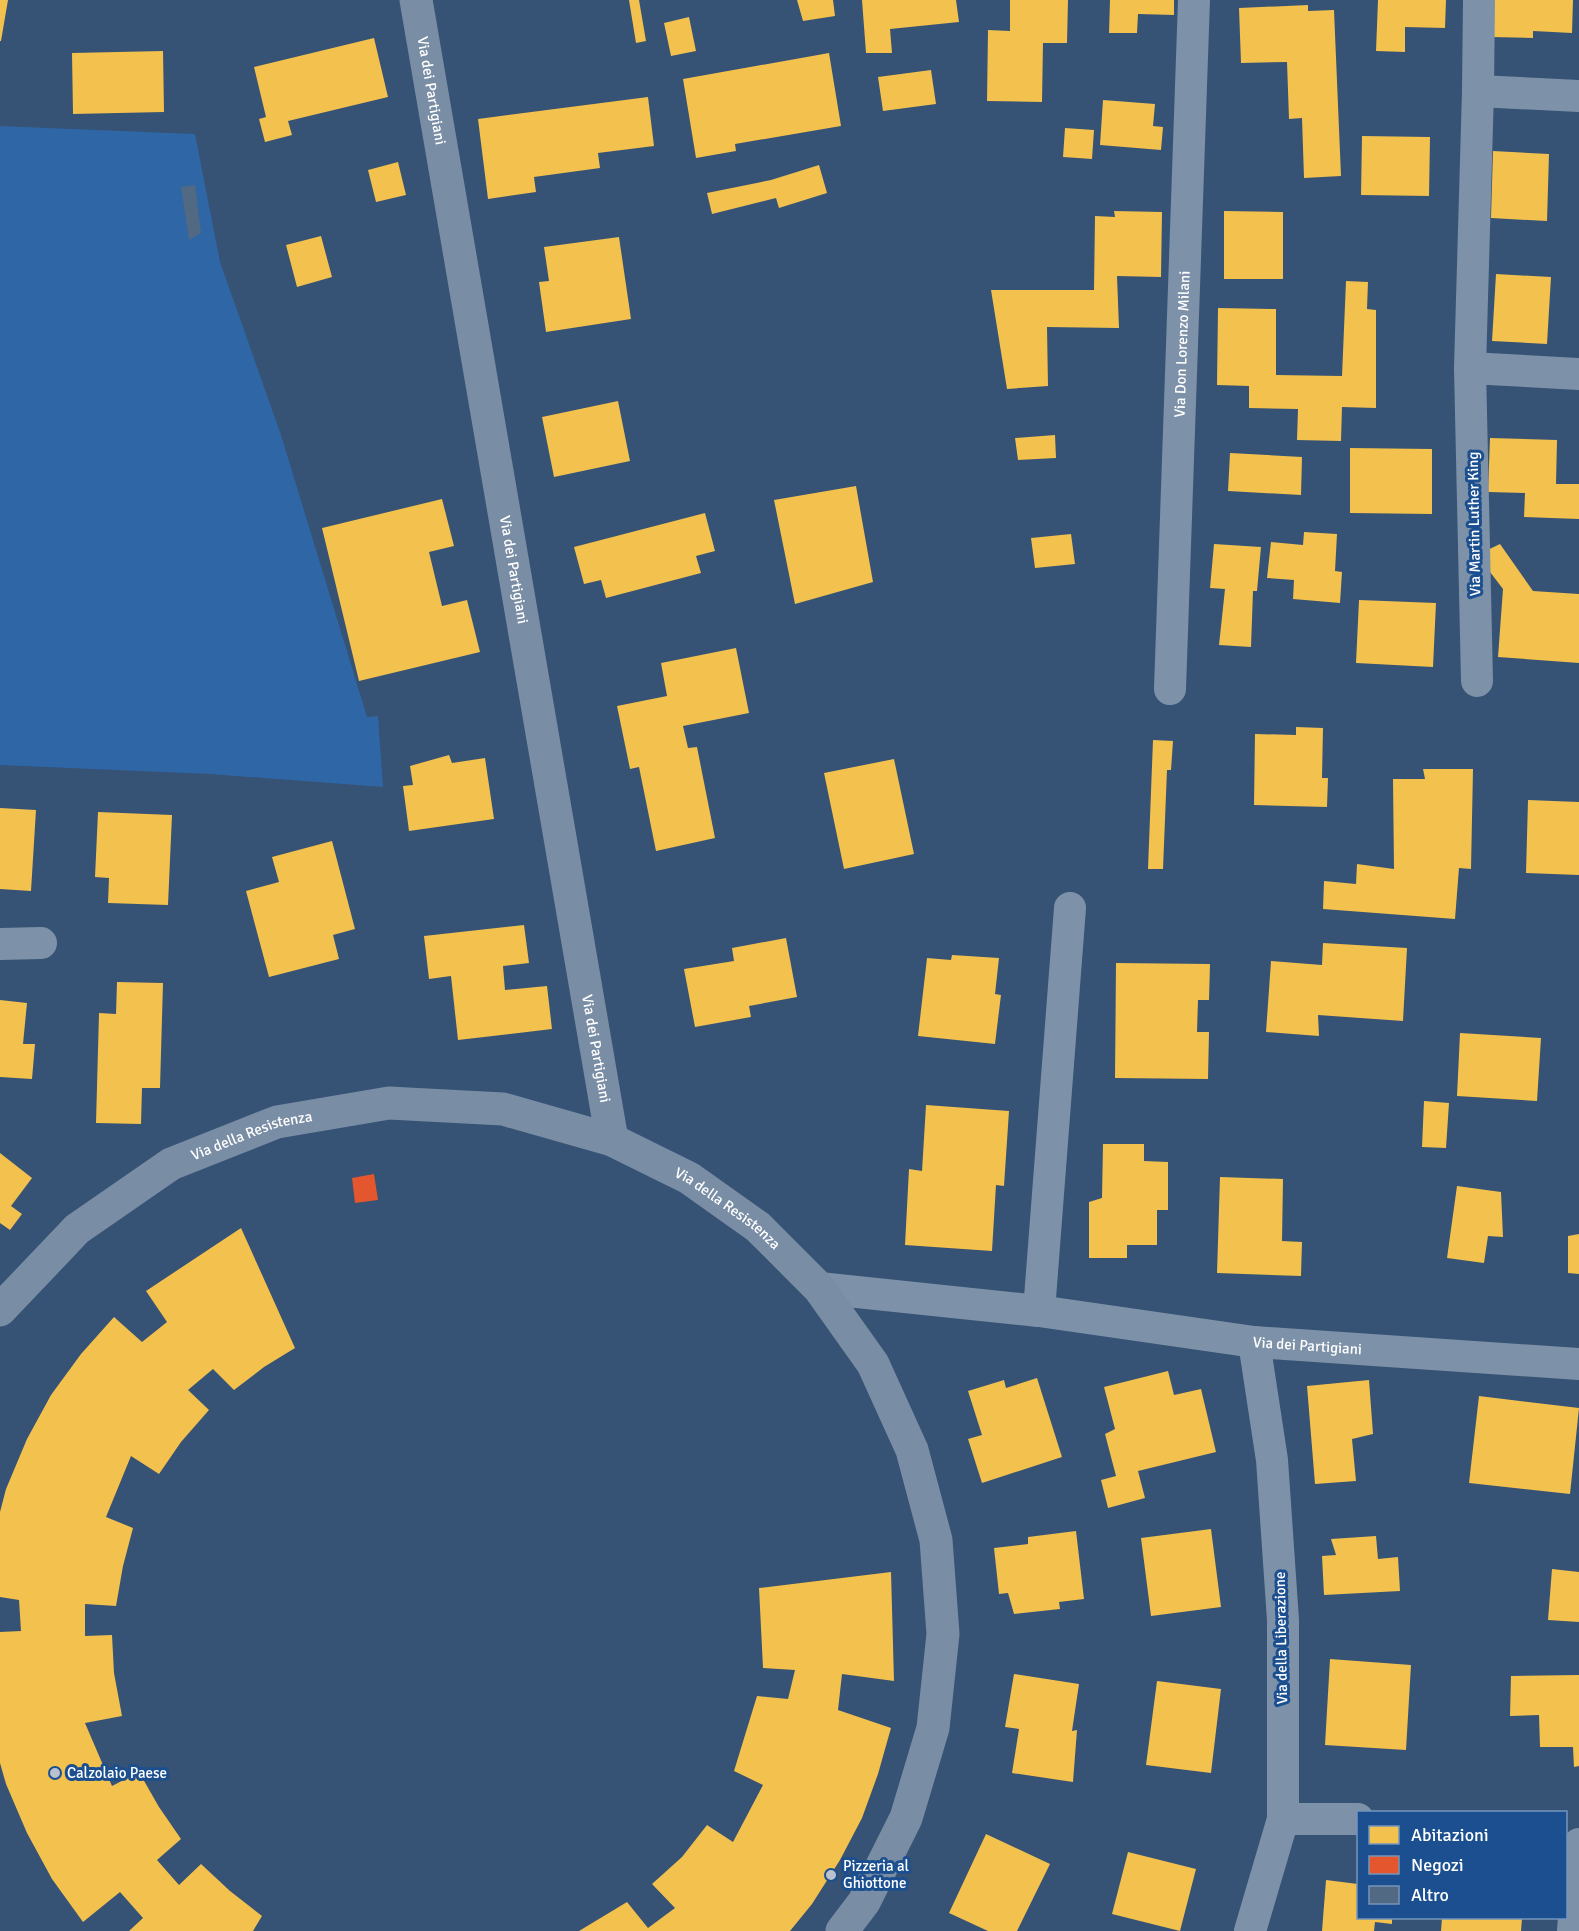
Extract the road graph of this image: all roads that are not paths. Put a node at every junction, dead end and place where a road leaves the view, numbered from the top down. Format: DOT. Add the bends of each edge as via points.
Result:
graph roads {
  1 [pos="416,0"];
  2 [pos="1194,0"];
  3 [pos="1479,0"];
  4 [pos="1478,91"];
  5 [pos="1579,96"];
  6 [pos="1470,368"];
  7 [pos="1579,374"];
  8 [pos="1477,681"];
  9 [pos="1170,689"];
  10 [pos="1070,908"];
  11 [pos="42,943"];
  12 [pos="0,944"];
  13 [pos="612,1140"];
  14 [pos="819,1288"];
  15 [pos="0,1310"];
  16 [pos="1039,1311"];
  17 [pos="1254,1342"];
  18 [pos="1579,1364"];
  19 [pos="1283,1819"];
  20 [pos="1357,1819"];
  21 [pos="1579,1844"];
  22 [pos="842,1931"];
  23 [pos="1250,1931"];
  24 [pos="1573,1931"];
  1 -- 13 [label="street, Via dei Partigiani"];
  2 -- 9 [label="street, Via Don Lorenzo Milani"];
  3 -- 4 [label="street, Via Martin Luther King"];
  4 -- 5 [label="street"];
  4 -- 6 [label="street, Via Martin Luther King"];
  6 -- 7 [label="street"];
  6 -- 8 [label="street, Via Martin Luther King"];
  10 -- 16 [label="street"];
  11 -- 12 [label="street"];
  13 -- 14 [label="street, Via della Resistenza" via="689,1178 759,1227"];
  13 -- 15 [label="street, Via della Resistenza" via="503,1109 389,1103 277,1122 171,1164 77,1229"];
  14 -- 16 [label="street, Via dei Partigiani"];
  14 -- 22 [label="street, Via della Resistenza" via="873,1364 912,1450 936,1540 943,1634 933,1728 906,1818 864,1902"];
  16 -- 17 [label="street, Via dei Partigiani"];
  17 -- 18 [label="street, Via dei Partigiani"];
  17 -- 19 [label="street, Via della Liberazione" via="1272,1460 1283,1620"];
  19 -- 20 [label="street"];
  19 -- 23 [label="street, Via della Liberazione"];
  21 -- 24 [label="street"];
}
